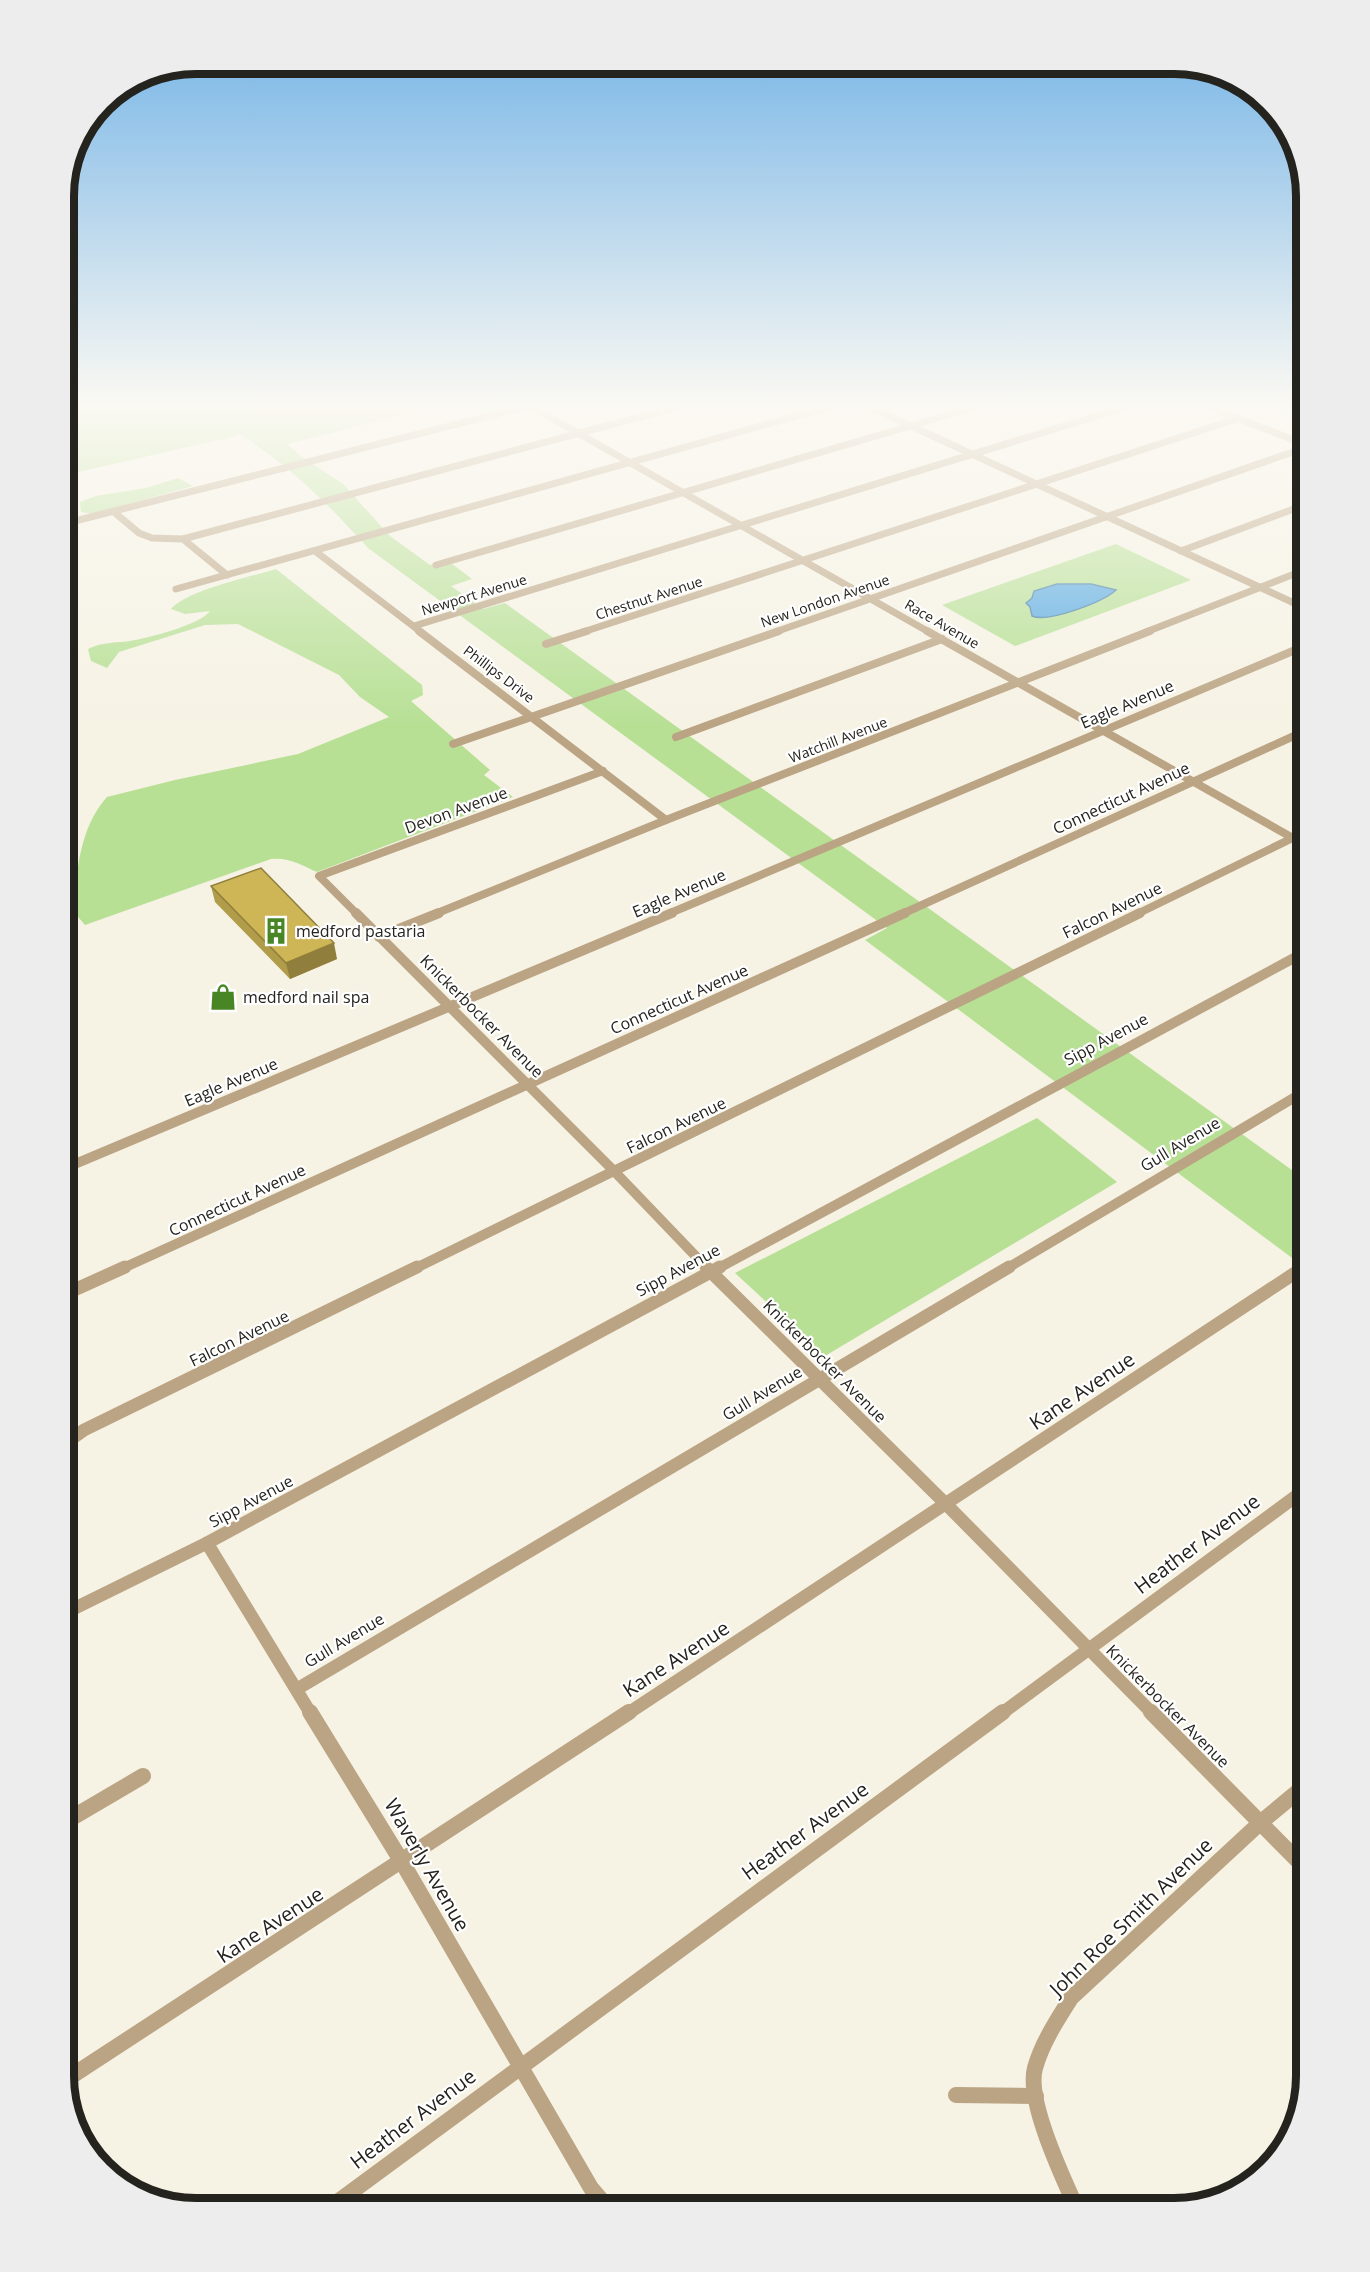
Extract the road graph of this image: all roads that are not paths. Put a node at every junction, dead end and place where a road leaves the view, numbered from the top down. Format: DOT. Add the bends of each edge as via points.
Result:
graph roads {
  1 [pos="110,513"];
  2 [pos="115,513"];
  3 [pos="280,513"];
  4 [pos="447,513"];
  5 [pos="613,513"];
  6 [pos="721,513"];
  7 [pos="781,513"];
  8 [pos="947,513"];
  9 [pos="1099,513"];
  10 [pos="1115,513"];
  11 [pos="1283,513"];
  12 [pos="1106,516"];
  13 [pos="74,521"];
  14 [pos="742,525"];
  15 [pos="183,539"];
  16 [pos="315,550"];
  17 [pos="1181,551"];
  18 [pos="804,560"];
  19 [pos="436,565"];
  20 [pos="1296,573"];
  21 [pos="227,575"];
  22 [pos="1261,587"];
  23 [pos="176,589"];
  24 [pos="871,598"];
  25 [pos="1296,604"];
  26 [pos="414,626"];
  27 [pos="942,639"];
  28 [pos="546,644"];
  29 [pos="1296,650"];
  30 [pos="1019,683"];
  31 [pos="531,716"];
  32 [pos="1104,730"];
  33 [pos="1296,735"];
  34 [pos="676,737"];
  35 [pos="453,744"];
  36 [pos="603,771"];
  37 [pos="1193,781"];
  38 [pos="666,820"];
  39 [pos="1296,836"];
  40 [pos="1293,838"];
  41 [pos="1296,840"];
  42 [pos="319,876"];
  43 [pos="379,937"];
  44 [pos="1296,957"];
  45 [pos="450,1007"];
  46 [pos="527,1084"];
  47 [pos="1296,1097"];
  48 [pos="74,1164"];
  49 [pos="615,1172"];
  50 [pos="710,1271"];
  51 [pos="1296,1272"];
  52 [pos="74,1290"];
  53 [pos="821,1378"];
  54 [pos="74,1437"];
  55 [pos="1296,1496"];
  56 [pos="946,1504"];
  57 [pos="207,1543"];
  58 [pos="74,1609"];
  59 [pos="1090,1650"];
  60 [pos="297,1689"];
  61 [pos="143,1776"];
  62 [pos="1296,1793"];
  63 [pos="74,1817"];
  64 [pos="1260,1823"];
  65 [pos="1296,1859"];
  66 [pos="402,1863"];
  67 [pos="519,2066"];
  68 [pos="74,2075"];
  69 [pos="957,2095"];
  70 [pos="1036,2096"];
  71 [pos="343,2198"];
  72 [pos="600,2198"];
  73 [pos="1072,2198"];
  1 -- 13 [label="street"];
  2 -- 15 [label="street" via="139,534"];
  3 -- 15 [label="street"];
  4 -- 16 [label="street"];
  5 -- 19 [label="street"];
  6 -- 14 [label="street, Race Avenue"];
  7 -- 14 [label="street, Newport Avenue"];
  8 -- 18 [label="street, Chestnut Avenue"];
  9 -- 12 [label="street"];
  10 -- 12 [label="street, New London Avenue"];
  11 -- 17 [label="street"];
  12 -- 17 [label="street"];
  12 -- 24 [label="street, New London Avenue"];
  14 -- 18 [label="street, Race Avenue"];
  14 -- 26 [label="street, Newport Avenue"];
  15 -- 21 [label="street"];
  16 -- 21 [label="street"];
  16 -- 26 [label="street, Phillips Drive"];
  17 -- 22 [label="street"];
  18 -- 24 [label="street, Race Avenue"];
  18 -- 28 [label="street, Chestnut Avenue"];
  20 -- 22 [label="street, Watchill Avenue"];
  21 -- 23 [label="street"];
  22 -- 25 [label="street"];
  22 -- 30 [label="street, Watchill Avenue"];
  24 -- 27 [label="street, Race Avenue"];
  24 -- 31 [label="street, New London Avenue"];
  26 -- 31 [label="street, Phillips Drive"];
  27 -- 30 [label="street, Race Avenue"];
  27 -- 34 [label="street"];
  29 -- 32 [label="street, Eagle Avenue"];
  30 -- 32 [label="street, Race Avenue"];
  30 -- 38 [label="street, Watchill Avenue"];
  31 -- 35 [label="street, New London Avenue"];
  31 -- 36 [label="street, Phillips Drive"];
  32 -- 37 [label="street, Race Avenue"];
  32 -- 45 [label="street, Eagle Avenue"];
  33 -- 37 [label="street, Connecticut Avenue"];
  36 -- 38 [label="street, Phillips Drive"];
  36 -- 42 [label="street, Devon Avenue"];
  37 -- 40 [label="street, Race Avenue"];
  37 -- 46 [label="street, Connecticut Avenue"];
  38 -- 43 [label="street, Watchill Avenue"];
  39 -- 40 [label="street, Falcon Avenue"];
  40 -- 41 [label="street, Race Avenue"];
  40 -- 49 [label="street, Falcon Avenue"];
  42 -- 43 [label="street, Knickerbocker Avenue"];
  43 -- 45 [label="street, Knickerbocker Avenue"];
  44 -- 50 [label="street, Sipp Avenue"];
  45 -- 46 [label="street, Knickerbocker Avenue"];
  45 -- 48 [label="street, Eagle Avenue"];
  46 -- 49 [label="street, Knickerbocker Avenue"];
  46 -- 52 [label="street, Connecticut Avenue"];
  47 -- 53 [label="street, Gull Avenue"];
  49 -- 50 [label="street, Knickerbocker Avenue"];
  49 -- 54 [label="street, Falcon Avenue"];
  50 -- 53 [label="street, Knickerbocker Avenue"];
  50 -- 57 [label="street, Sipp Avenue"];
  51 -- 56 [label="street, Kane Avenue"];
  53 -- 56 [label="street, Knickerbocker Avenue"];
  53 -- 60 [label="street, Gull Avenue"];
  55 -- 59 [label="street, Heather Avenue"];
  56 -- 59 [label="street, Knickerbocker Avenue"];
  56 -- 66 [label="street, Kane Avenue"];
  57 -- 58 [label="street, Sipp Avenue"];
  57 -- 60 [label="street, Waverly Avenue"];
  59 -- 64 [label="street, Knickerbocker Avenue"];
  59 -- 67 [label="street, Heather Avenue"];
  60 -- 66 [label="street, Waverly Avenue"];
  61 -- 63 [label="street"];
  62 -- 64 [label="street, John Roe Smith Avenue"];
  64 -- 65 [label="street, Knickerbocker Avenue"];
  64 -- 70 [label="street, John Roe Smith Avenue" via="1071,1998 1050,2032 1034,2070"];
  66 -- 67 [label="street, Waverly Avenue"];
  66 -- 68 [label="street, Kane Avenue"];
  67 -- 71 [label="street, Heather Avenue"];
  67 -- 72 [label="street, Waverly Avenue"];
  69 -- 70 [label="street"];
  70 -- 73 [label="street, John Roe Smith Avenue" via="1048,2147"];
}
